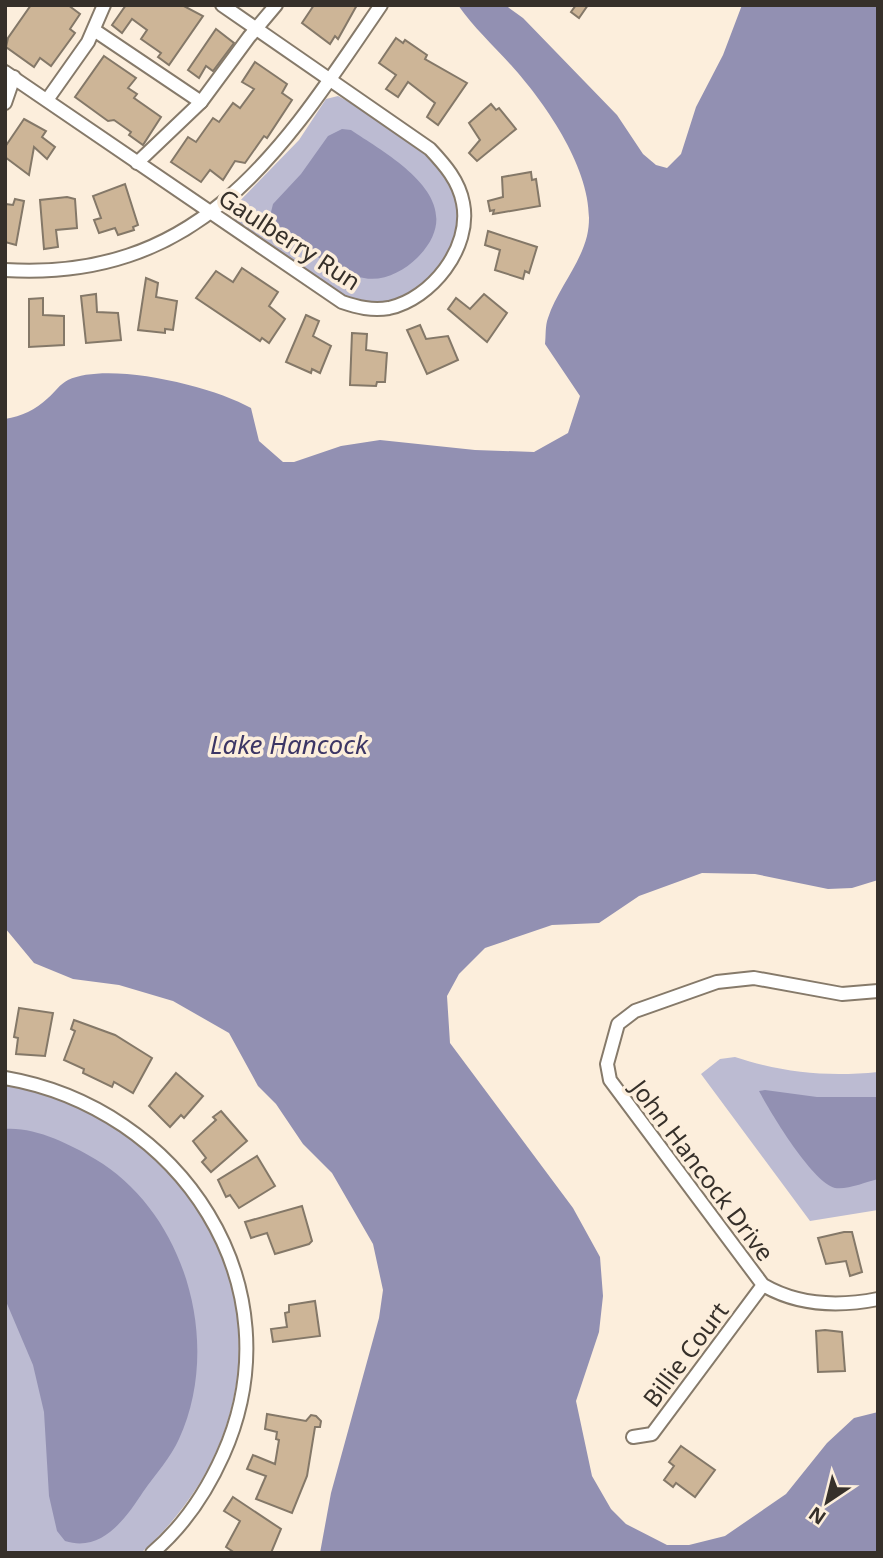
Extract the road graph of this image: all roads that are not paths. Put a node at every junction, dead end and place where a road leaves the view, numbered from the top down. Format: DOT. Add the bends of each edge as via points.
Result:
graph roads {
  1 [pos="104,5"];
  2 [pos="222,5"];
  3 [pos="276,5"];
  4 [pos="381,5"];
  5 [pos="257,29"];
  6 [pos="94,30"];
  7 [pos="9,75"];
  8 [pos="330,80"];
  9 [pos="47,100"];
  10 [pos="201,102"];
  11 [pos="5,103"];
  12 [pos="137,163"];
  13 [pos="210,213"];
  14 [pos="5,270"];
  15 [pos="878,991"];
  16 [pos="5,1078"];
  17 [pos="763,1285"];
  18 [pos="878,1299"];
  19 [pos="633,1437"];
  20 [pos="152,1553"];
  1 -- 6 [label="street"];
  2 -- 5 [label="street, Gaulberry Run"];
  3 -- 5 [label="street"];
  4 -- 8 [label="street"];
  5 -- 8 [label="street, Gaulberry Run"];
  5 -- 10 [label="street"];
  6 -- 9 [label="street"];
  6 -- 10 [label="street"];
  7 -- 9 [label="street, Gaulberry Run"];
  7 -- 11 [label="street"];
  8 -- 13 [label="street" via="273,155"];
  8 -- 13 [label="street, Gaulberry Run" via="430,149 457,184 464,205 462,229 457,248 434,282 405,303 355,307 326,293"];
  9 -- 12 [label="street, Gaulberry Run"];
  10 -- 12 [label="street"];
  12 -- 13 [label="street, Gaulberry Run"];
  13 -- 14 [label="street" via="170,239 116,261 59,270"];
  15 -- 17 [label="street, John Hancock Drive" via="842,994 754,978 717,982 635,1011 618,1024 610,1044 610,1080"];
  16 -- 20 [label="street" via="75,1097 150,1143 209,1214 235,1277 246,1346 240,1410 199,1501"];
  17 -- 18 [label="street, John Hancock Drive" via="778,1294 834,1306"];
  17 -- 19 [label="street, Billie Court" via="652,1434"];
}
